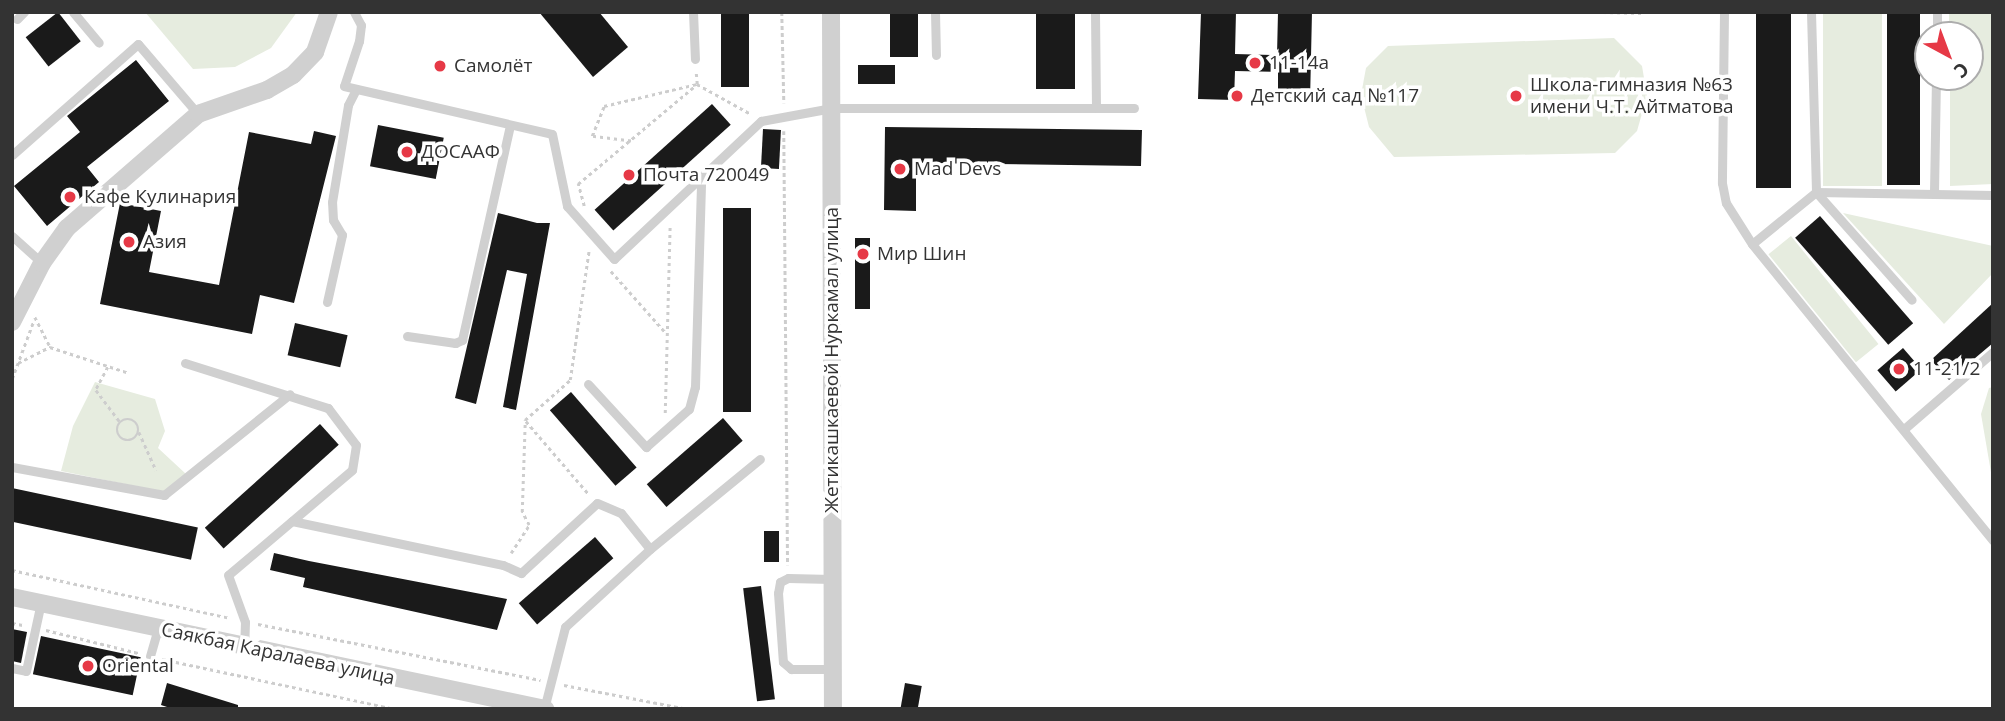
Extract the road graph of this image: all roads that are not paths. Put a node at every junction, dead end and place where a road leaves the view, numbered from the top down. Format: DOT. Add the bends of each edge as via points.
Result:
graph roads {
  1 [pos="73,12"];
  2 [pos="329,12"];
  3 [pos="354,12"];
  4 [pos="693,12"];
  5 [pos="831,12"];
  6 [pos="935,12"];
  7 [pos="1095,12"];
  8 [pos="1724,12"];
  9 [pos="1811,12"];
  10 [pos="99,43"];
  11 [pos="936,55"];
  12 [pos="695,59"];
  13 [pos="356,89"];
  14 [pos="1936,91"];
  15 [pos="832,108"];
  16 [pos="1096,108"];
  17 [pos="1134,108"];
  18 [pos="198,114"];
  19 [pos="510,125"];
  20 [pos="12,155"];
  21 [pos="701,179"];
  22 [pos="1816,192"];
  23 [pos="1934,192"];
  24 [pos="1993,195"];
  25 [pos="12,236"];
  26 [pos="1752,244"];
  27 [pos="42,262"];
  28 [pos="1912,300"];
  29 [pos="327,302"];
  30 [pos="12,322"];
  31 [pos="407,336"];
  32 [pos="1993,352"];
  33 [pos="185,363"];
  34 [pos="588,384"];
  35 [pos="290,394"];
  36 [pos="1904,429"];
  37 [pos="760,459"];
  38 [pos="12,467"];
  39 [pos="292,521"];
  40 [pos="1993,541"];
  41 [pos="650,549"];
  42 [pos="832,579"];
  43 [pos="12,597"];
  44 [pos="41,602"];
  45 [pos="158,628"];
  46 [pos="244,648"];
  47 [pos="150,656"];
  48 [pos="12,668"];
  49 [pos="832,669"];
  50 [pos="545,709"];
  51 [pos="832,709"];
  1 -- 10 [label="lane"];
  2 -- 18 [label="street" via="315,52 293,75 267,90"];
  3 -- 13 [label="lane" via="361,25 359,41 343,84"];
  4 -- 12 [label="lane"];
  5 -- 15 [label="street, Жетикашкаевой Нуркамал улица"];
  6 -- 11 [label="lane"];
  7 -- 16 [label="lane"];
  8 -- 26 [label="lane" via="1722,183 1726,203"];
  9 -- 22 [label="lane"];
  13 -- 19 [label="lane"];
  13 -- 29 [label="lane" via="348,105 332,202 333,220 342,235"];
  14 -- 23 [label="lane"];
  15 -- 16 [label="lane"];
  15 -- 21 [label="lane" via="761,121"];
  15 -- 42 [label="street, Жетикашкаевой Нуркамал улица"];
  16 -- 17 [label="lane"];
  18 -- 20 [label="lane" via="138,44"];
  18 -- 27 [label="street" via="67,228"];
  19 -- 21 [label="lane" via="552,134 566,206 614,260"];
  19 -- 31 [label="lane" via="464,336 455,343"];
  21 -- 34 [label="lane" via="695,387 689,409 646,447"];
  22 -- 23 [label="lane"];
  22 -- 26 [label="lane"];
  22 -- 28 [label="lane"];
  23 -- 24 [label="lane"];
  25 -- 27 [label="lane"];
  26 -- 36 [label="lane"];
  27 -- 30 [label="street"];
  32 -- 36 [label="lane"];
  33 -- 35 [label="lane"];
  35 -- 38 [label="lane" via="164,495"];
  35 -- 39 [label="lane" via="328,408 356,444 352,470"];
  36 -- 40 [label="lane"];
  37 -- 41 [label="lane"];
  39 -- 41 [label="lane" via="503,565 521,573 597,503 621,513"];
  39 -- 46 [label="lane" via="228,575 246,622"];
  41 -- 50 [label="lane" via="565,627"];
  42 -- 49 [label="street, Жетикашкаевой Нуркамал улица"];
  42 -- 49 [label="lane" via="788,578 780,582 778,593 783,662 791,669"];
  43 -- 44 [label="street, Саякбая Каралаева улица"];
  44 -- 45 [label="street, Саякбая Каралаева улица"];
  44 -- 48 [label="lane" via="26,671"];
  45 -- 46 [label="street, Саякбая Каралаева улица"];
  45 -- 47 [label="lane"];
  46 -- 50 [label="street, Саякбая Каралаева улица"];
  49 -- 51 [label="street, Жетикашкаевой Нуркамал улица"];
}
